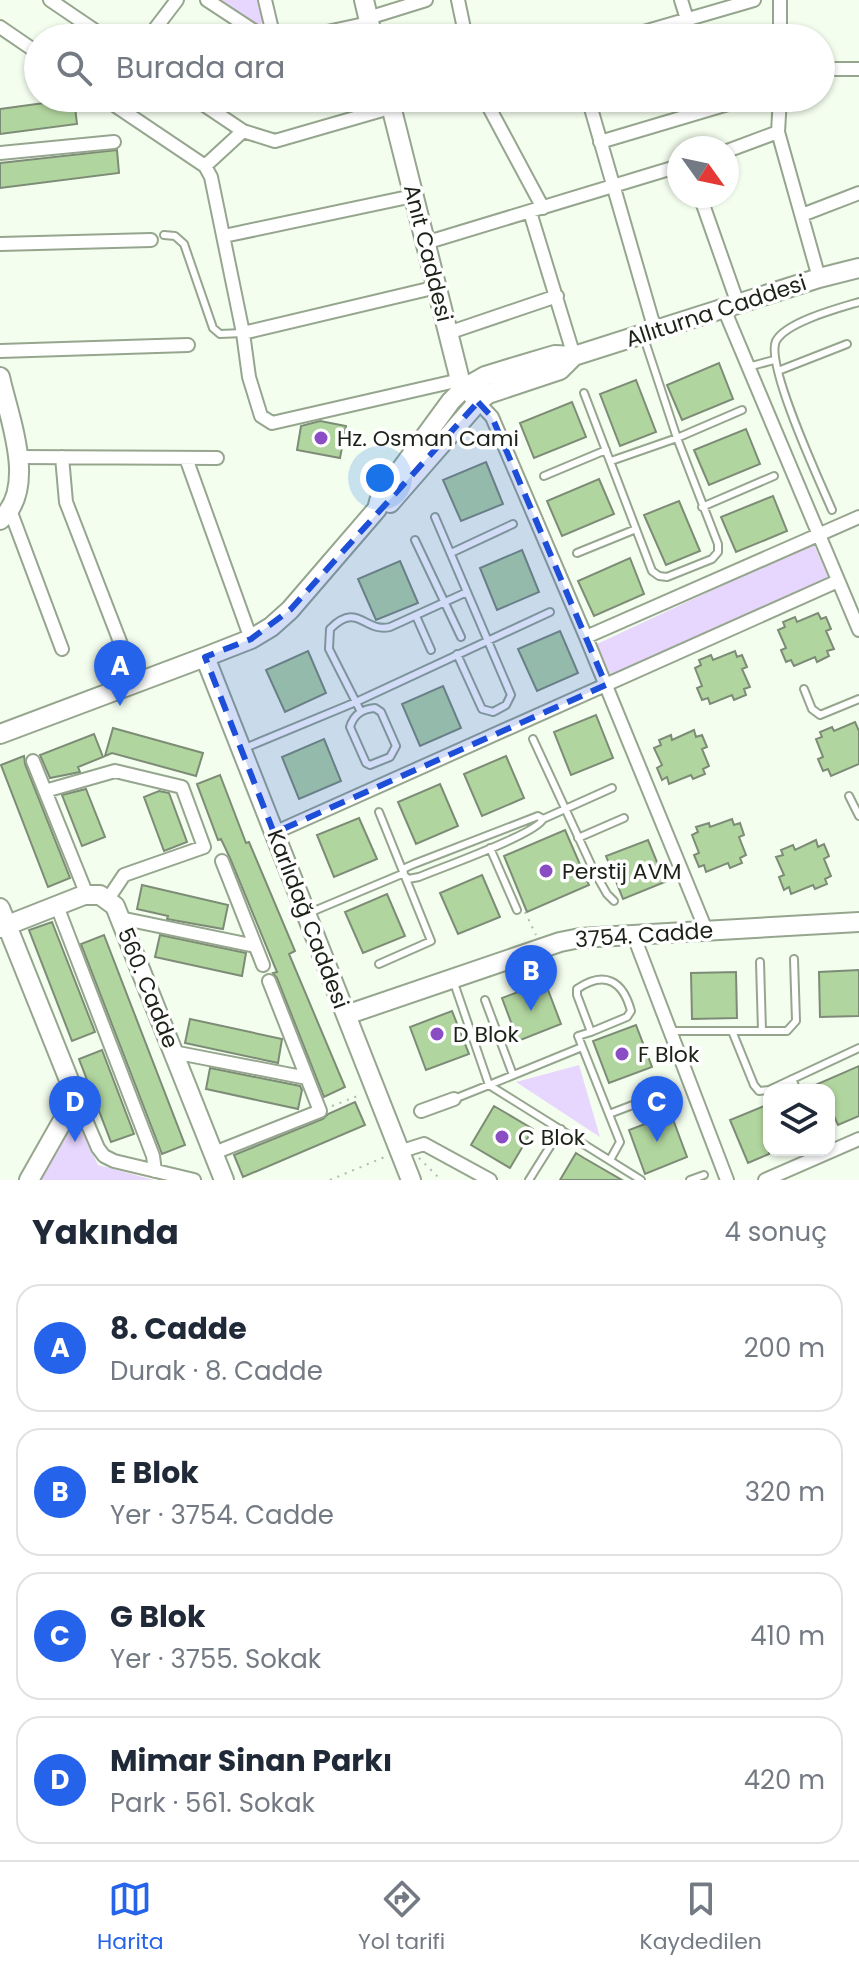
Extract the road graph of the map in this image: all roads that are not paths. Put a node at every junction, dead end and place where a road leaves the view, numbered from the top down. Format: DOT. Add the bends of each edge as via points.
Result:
graph roads {
  1 [pos="177,0"];
  2 [pos="207,0"];
  3 [pos="265,0"];
  4 [pos="426,0"];
  5 [pos="458,0"];
  6 [pos="681,0"];
  7 [pos="754,0"];
  8 [pos="780,0"];
  9 [pos="59,2"];
  10 [pos="687,19"];
  11 [pos="369,20"];
  12 [pos="88,24"];
  13 [pos="159,24"];
  14 [pos="244,24"];
  15 [pos="271,24"];
  16 [pos="463,24"];
  17 [pos="670,24"];
  18 [pos="780,24"];
  19 [pos="0,27"];
  20 [pos="24,43"];
  21 [pos="835,69"];
  22 [pos="859,69"];
  23 [pos="125,112"];
  24 [pos="215,112"];
  25 [pos="366,112"];
  26 [pos="392,112"];
  27 [pos="491,112"];
  28 [pos="592,112"];
  29 [pos="701,112"];
  30 [pos="779,112"];
  31 [pos="243,131"];
  32 [pos="778,132"];
  33 [pos="114,142"];
  34 [pos="600,142"];
  35 [pos="739,147"];
  36 [pos="0,153"];
  37 [pos="205,166"];
  38 [pos="667,170"];
  39 [pos="614,188"];
  40 [pos="859,193"];
  41 [pos="413,196"];
  42 [pos="703,208"];
  43 [pos="537,210"];
  44 [pos="802,215"];
  45 [pos="164,235"];
  46 [pos="224,236"];
  47 [pos="151,240"];
  48 [pos="425,243"];
  49 [pos="0,244"];
  50 [pos="859,268"];
  51 [pos="819,278"];
  52 [pos="437,287"];
  53 [pos="557,296"];
  54 [pos="859,302"];
  55 [pos="731,306"];
  56 [pos="649,332"];
  57 [pos="243,333"];
  58 [pos="448,333"];
  59 [pos="847,344"];
  60 [pos="188,345"];
  61 [pos="0,351"];
  62 [pos="574,356"];
  63 [pos="774,360"];
  64 [pos="748,367"];
  65 [pos="778,371"];
  66 [pos="0,377"];
  67 [pos="463,384"];
  68 [pos="584,393"];
  69 [pos="478,402"];
  70 [pos="742,410"];
  71 [pos="677,438"];
  72 [pos="606,450"];
  73 [pos="18,457"];
  74 [pos="62,457"];
  75 [pos="186,458"];
  76 [pos="217,458"];
  77 [pos="611,461"];
  78 [pos="544,476"];
  79 [pos="774,476"];
  80 [pos="702,507"];
  81 [pos="377,509"];
  82 [pos="832,510"];
  83 [pos="5,515"];
  84 [pos="435,517"];
  85 [pos="859,517"];
  86 [pos="513,524"];
  87 [pos="636,529"];
  88 [pos="819,535"];
  89 [pos="415,540"];
  90 [pos="451,553"];
  91 [pos="577,553"];
  92 [pos="838,581"];
  93 [pos="467,592"];
  94 [pos="444,602"];
  95 [pos="550,612"];
  96 [pos="416,616"];
  97 [pos="859,630"];
  98 [pos="461,637"];
  99 [pos="586,637"];
  100 [pos="251,639"];
  101 [pos="489,639"];
  102 [pos="62,649"];
  103 [pos="431,650"];
  104 [pos="457,654"];
  105 [pos="205,657"];
  106 [pos="136,683"];
  107 [pos="606,685"];
  108 [pos="804,689"];
  109 [pos="859,699"];
  110 [pos="356,702"];
  111 [pos="361,712"];
  112 [pos="0,734"];
  113 [pos="533,739"];
  114 [pos="241,750"];
  115 [pos="33,761"];
  116 [pos="612,788"];
  117 [pos="45,791"];
  118 [pos="849,796"];
  119 [pos="564,809"];
  120 [pos="379,812"];
  121 [pos="859,816"];
  122 [pos="624,818"];
  123 [pos="543,819"];
  124 [pos="274,833"];
  125 [pos="578,838"];
  126 [pos="490,848"];
  127 [pos="222,861"];
  128 [pos="402,874"];
  129 [pos="87,895"];
  130 [pos="108,899"];
  131 [pos="614,901"];
  132 [pos="57,906"];
  133 [pos="517,910"];
  134 [pos="306,914"];
  135 [pos="120,918"];
  136 [pos="2,921"];
  137 [pos="859,922"];
  138 [pos="706,930"];
  139 [pos="633,934"];
  140 [pos="255,946"];
  141 [pos="794,959"];
  142 [pos="760,962"];
  143 [pos="379,964"];
  144 [pos="263,965"];
  145 [pos="453,979"];
  146 [pos="269,981"];
  147 [pos="485,1000"];
  148 [pos="346,1015"];
  149 [pos="670,1031"];
  150 [pos="732,1031"];
  151 [pos="762,1031"];
  152 [pos="591,1032"];
  153 [pos="582,1047"];
  154 [pos="859,1048"];
  155 [pos="173,1052"];
  156 [pos="513,1075"];
  157 [pos="307,1078"];
  158 [pos="792,1079"];
  159 [pos="782,1084"];
  160 [pos="794,1084"];
  161 [pos="489,1085"];
  162 [pos="73,1090"];
  163 [pos="672,1090"];
  164 [pos="763,1091"];
  165 [pos="454,1099"];
  166 [pos="421,1111"];
  167 [pos="609,1114"];
  168 [pos="561,1129"];
  169 [pos="859,1139"];
  170 [pos="404,1150"];
  171 [pos="214,1153"];
  172 [pos="610,1160"];
  173 [pos="155,1171"];
  174 [pos="793,1174"];
  175 [pos="704,1175"];
  176 [pos="638,1179"];
  177 [pos="29,1180"];
  178 [pos="194,1180"];
  179 [pos="224,1180"];
  180 [pos="411,1180"];
  181 [pos="490,1180"];
  182 [pos="529,1180"];
  183 [pos="690,1180"];
  184 [pos="727,1180"];
  185 [pos="765,1180"];
  1 -- 13 [label="street"];
  2 -- 14 [label="street"];
  3 -- 15 [label="street"];
  4 -- 11 [label="street"];
  5 -- 16 [label="street"];
  6 -- 10 [label="street"];
  7 -- 10 [label="street"];
  8 -- 18 [label="street"];
  9 -- 12 [label="street"];
  10 -- 17 [label="street"];
  19 -- 20 [label="street"];
  21 -- 22 [label="street"];
  23 -- 37 [label="street"];
  24 -- 31 [label="street"];
  25 -- 31 [label="street" via="280,140"];
  26 -- 41 [label="main road, Anıt Caddesi"];
  27 -- 43 [label="street"];
  28 -- 34 [label="street"];
  29 -- 34 [label="street"];
  30 -- 32 [label="street"];
  31 -- 37 [label="street"];
  32 -- 35 [label="street"];
  32 -- 44 [label="street"];
  33 -- 36 [label="street"];
  34 -- 39 [label="street"];
  37 -- 46 [label="street"];
  38 -- 39 [label="street"];
  39 -- 43 [label="street"];
  39 -- 56 [label="street"];
  40 -- 44 [label="street"];
  41 -- 46 [label="street"];
  41 -- 48 [label="main road, Anıt Caddesi"];
  42 -- 55 [label="street"];
  43 -- 48 [label="street"];
  43 -- 53 [label="street"];
  44 -- 51 [label="street"];
  45 -- 57 [label="lane" via="184,244 213,328 220,334"];
  46 -- 57 [label="street"];
  47 -- 49 [label="street"];
  48 -- 52 [label="main road, Anıt Caddesi"];
  50 -- 51 [label="main road, Allıturna Caddesi"];
  51 -- 55 [label="main road, Allıturna Caddesi"];
  52 -- 57 [label="street"];
  52 -- 58 [label="main road, Anıt Caddesi"];
  53 -- 58 [label="street"];
  53 -- 62 [label="street"];
  54 -- 63 [label="lane" via="787,329 777,340"];
  55 -- 56 [label="main road, Allıturna Caddesi"];
  55 -- 64 [label="street"];
  56 -- 62 [label="main road, Allıturna Caddesi"];
  56 -- 71 [label="lane"];
  57 -- 67 [label="street" via="261,416 272,423"];
  58 -- 67 [label="main road, Anıt Caddesi"];
  59 -- 65 [label="lane"];
  60 -- 61 [label="street"];
  62 -- 67 [label="main road, Allıturna Caddesi" via="555,355"];
  62 -- 69 [label="main road, Allıturna Caddesi" via="560,370"];
  63 -- 64 [label="lane"];
  63 -- 65 [label="lane"];
  64 -- 88 [label="street"];
  65 -- 82 [label="lane"];
  66 -- 73 [label="main road"];
  67 -- 69 [label="main road, Anıt Caddesi"];
  67 -- 81 [label="main road, Allıturna Caddesi"];
  68 -- 72 [label="lane"];
  69 -- 81 [label="main road, Allıturna Caddesi" via="390,504"];
  69 -- 99 [label="street" via="492,417"];
  70 -- 71 [label="lane"];
  71 -- 77 [label="lane"];
  71 -- 80 [label="lane"];
  72 -- 77 [label="lane"];
  72 -- 78 [label="lane"];
  73 -- 74 [label="street"];
  73 -- 83 [label="main road" via="20,487"];
  74 -- 75 [label="street"];
  74 -- 106 [label="street" via="66,502"];
  75 -- 76 [label="street"];
  75 -- 100 [label="street"];
  77 -- 87 [label="lane"];
  79 -- 80 [label="lane"];
  80 -- 87 [label="lane" via="718,552 667,577 652,571"];
  81 -- 100 [label="main road, Allıturna Caddesi" via="290,610"];
  83 -- 102 [label="street"];
  84 -- 90 [label="lane"];
  85 -- 88 [label="street"];
  86 -- 90 [label="lane"];
  87 -- 91 [label="lane"];
  88 -- 92 [label="street"];
  88 -- 99 [label="street"];
  89 -- 94 [label="lane"];
  90 -- 93 [label="lane"];
  92 -- 97 [label="street"];
  92 -- 107 [label="street"];
  93 -- 94 [label="lane"];
  93 -- 101 [label="lane"];
  94 -- 96 [label="lane"];
  94 -- 98 [label="lane"];
  95 -- 101 [label="lane"];
  96 -- 103 [label="lane"];
  96 -- 110 [label="lane" via="381,629 346,617 330,629 329,649"];
  99 -- 107 [label="street"];
  100 -- 105 [label="main road, Allıturna Caddesi"];
  101 -- 104 [label="lane"];
  101 -- 104 [label="lane" via="511,695 500,710 482,709"];
  104 -- 110 [label="lane"];
  105 -- 106 [label="main road, Allıturna Caddesi"];
  105 -- 114 [label="main road, Karlıdağ Caddesi"];
  106 -- 112 [label="main road, Allıturna Caddesi"];
  107 -- 124 [label="street"];
  107 -- 138 [label="street"];
  108 -- 109 [label="lane" via="820,715"];
  110 -- 111 [label="lane"];
  110 -- 114 [label="lane"];
  111 -- 111 [label="lane" via="381,712 396,746 390,757 375,765 366,763 350,727"];
  113 -- 119 [label="lane"];
  114 -- 124 [label="main road, Karlıdağ Caddesi"];
  115 -- 117 [label="street"];
  116 -- 119 [label="lane"];
  117 -- 129 [label="street"];
  117 -- 130 [label="street" via="115,771 182,787 204,847 124,875"];
  118 -- 121 [label="lane"];
  119 -- 123 [label="lane"];
  119 -- 125 [label="lane"];
  120 -- 128 [label="lane"];
  122 -- 125 [label="lane"];
  123 -- 126 [label="lane" via="537,828"];
  123 -- 128 [label="lane" via="538,816 414,864"];
  124 -- 134 [label="main road, Karlıdağ Caddesi"];
  125 -- 131 [label="lane"];
  126 -- 128 [label="lane" via="419,877"];
  126 -- 133 [label="lane"];
  127 -- 140 [label="street"];
  128 -- 134 [label="lane"];
  128 -- 143 [label="lane" via="431,941"];
  129 -- 130 [label="main road"];
  129 -- 132 [label="main road"];
  130 -- 135 [label="main road, 560. Cadde"];
  132 -- 136 [label="main road"];
  132 -- 173 [label="street"];
  134 -- 148 [label="main road, Karlıdağ Caddesi"];
  135 -- 140 [label="street"];
  135 -- 155 [label="main road, 560. Cadde"];
  136 -- 162 [label="main road"];
  137 -- 138 [label="main road, 3754. Cadde"];
  138 -- 139 [label="main road, 3754. Cadde"];
  139 -- 145 [label="main road, 3754. Cadde" via="560,942"];
  139 -- 149 [label="street"];
  140 -- 144 [label="street"];
  141 -- 151 [label="lane" via="796,1021 787,1031"];
  142 -- 151 [label="lane"];
  145 -- 148 [label="main road, 3754. Cadde"];
  145 -- 161 [label="lane"];
  146 -- 157 [label="street"];
  147 -- 156 [label="lane"];
  148 -- 170 [label="main road, Karlıdağ Caddesi"];
  149 -- 150 [label="lane"];
  149 -- 184 [label="street"];
  150 -- 151 [label="lane"];
  150 -- 164 [label="lane" via="754,1085"];
  152 -- 152 [label="lane" via="577,989 612,980 620,984 631,1011"];
  152 -- 153 [label="lane" via="578,1036"];
  153 -- 156 [label="lane"];
  153 -- 167 [label="lane"];
  154 -- 158 [label="lane"];
  155 -- 157 [label="street"];
  155 -- 171 [label="main road, 560. Cadde"];
  156 -- 161 [label="lane"];
  157 -- 171 [label="street" via="320,1111"];
  158 -- 159 [label="lane"];
  158 -- 160 [label="lane"];
  161 -- 165 [label="lane"];
  161 -- 168 [label="lane"];
  162 -- 173 [label="street" via="104,1156"];
  162 -- 177 [label="main road" via="67,1113"];
  163 -- 167 [label="lane"];
  165 -- 166 [label="street"];
  167 -- 172 [label="lane" via="620,1142"];
  168 -- 172 [label="lane"];
  168 -- 182 [label="lane"];
  169 -- 174 [label="street"];
  170 -- 180 [label="main road, Karlıdağ Caddesi"];
  170 -- 181 [label="street" via="424,1144"];
  171 -- 179 [label="main road, 560. Cadde"];
  172 -- 176 [label="lane"];
  173 -- 178 [label="street"];
  174 -- 185 [label="street"];
  175 -- 183 [label="lane"];
}
